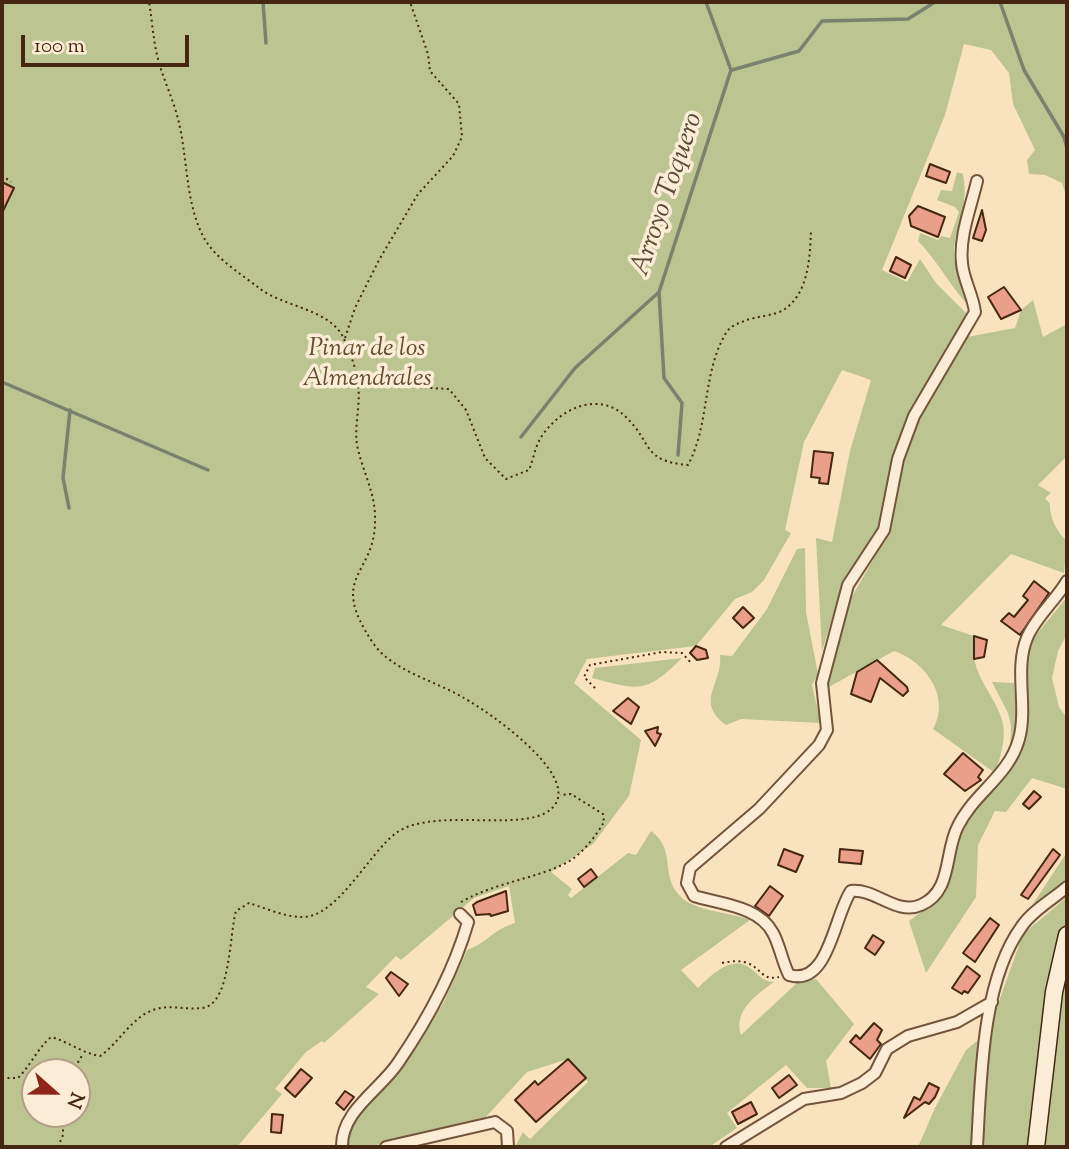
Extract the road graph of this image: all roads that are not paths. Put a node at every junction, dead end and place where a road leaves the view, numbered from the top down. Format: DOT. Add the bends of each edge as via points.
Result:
graph roads {
  1 [pos="977,181"];
  2 [pos="1067,581"];
  3 [pos="1067,887"];
  4 [pos="460,914"];
  5 [pos="1067,935"];
  6 [pos="992,1002"];
  7 [pos="342,1147"];
  8 [pos="386,1147"];
  9 [pos="508,1147"];
  10 [pos="726,1147"];
  11 [pos="978,1147"];
  12 [pos="1036,1147"];
  1 -- 2 [label="street" via="962,241 962,266 975,312 914,416 898,459 884,530 848,585 822,682 827,730 819,745 759,809 690,867 687,883 694,896 745,909 763,919 773,932 789,975 809,976 819,965 841,904 851,891 864,889 898,906 918,907 934,898 943,883 958,825 1009,763 1023,722 1027,637"];
  3 -- 6 [label="street" via="1023,923 1007,949"];
  4 -- 7 [label="street" via="468,922 456,964 397,1066 349,1120"];
  5 -- 12 [label="main road" via="1054,992"];
  6 -- 10 [label="street" via="957,1022 908,1036 887,1049 875,1073 862,1083 841,1093 804,1099"];
  6 -- 11 [label="street" via="983,1047"];
  8 -- 9 [label="street" via="495,1122 507,1131"];
}
